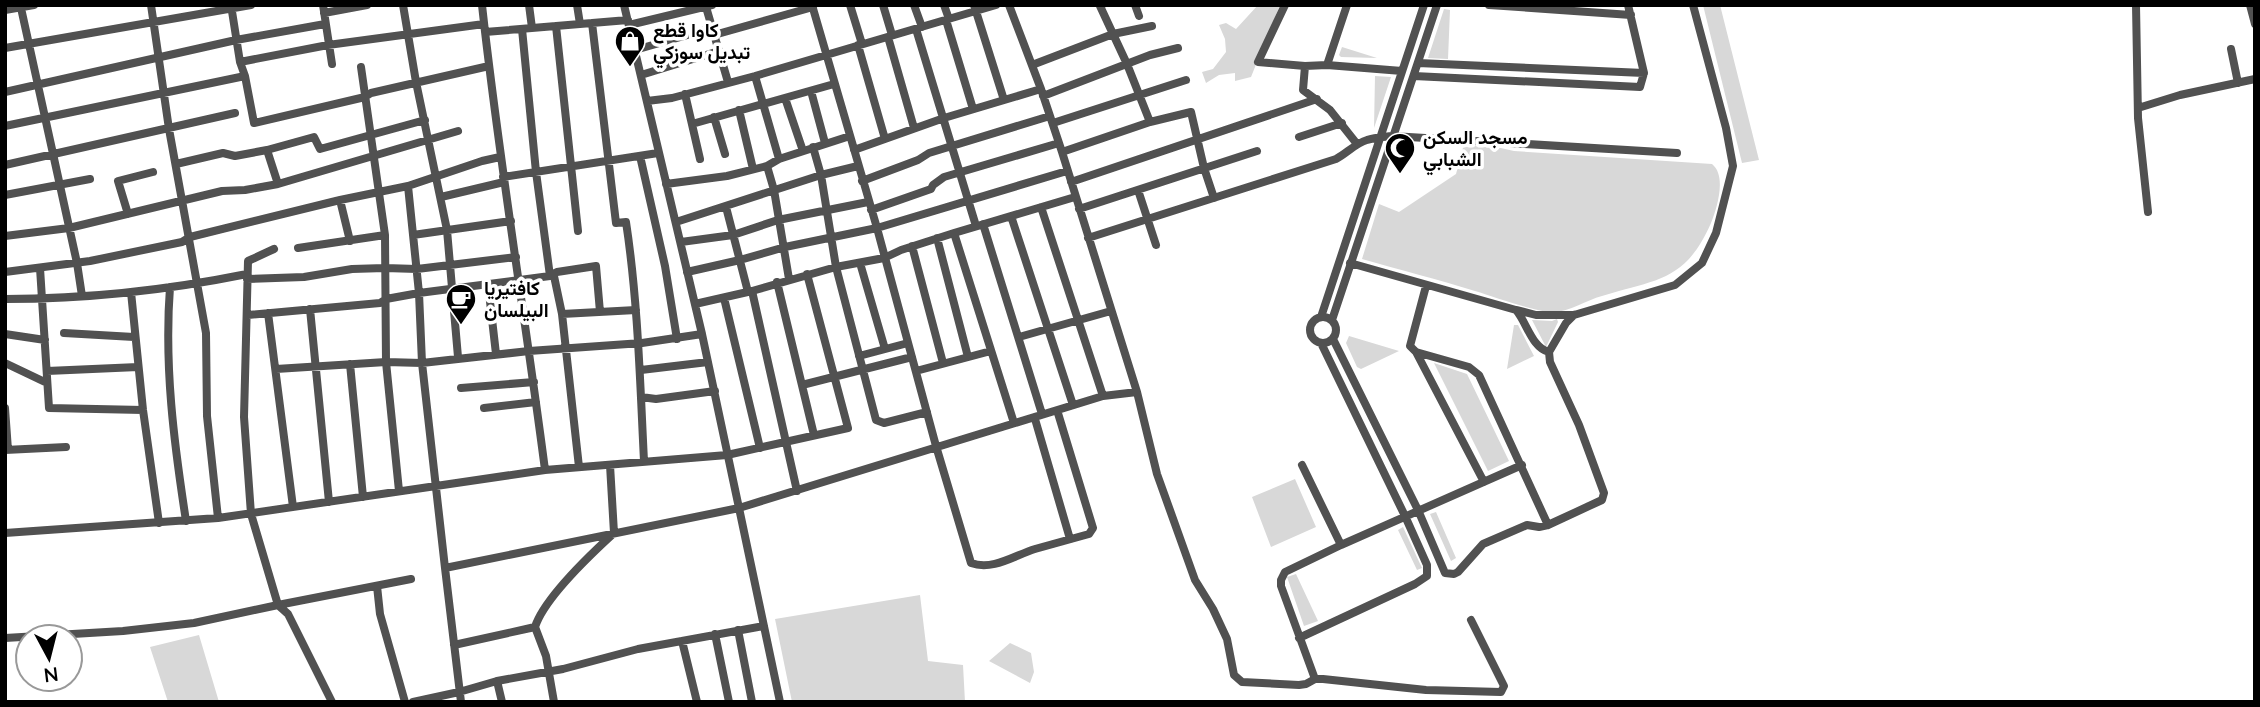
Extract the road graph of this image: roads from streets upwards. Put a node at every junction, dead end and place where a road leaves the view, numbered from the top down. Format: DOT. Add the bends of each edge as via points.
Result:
graph roads {
  1 [pos="34,5"];
  2 [pos="151,5"];
  3 [pos="251,5"];
  4 [pos="367,5"];
  5 [pos="403,5"];
  6 [pos="482,5"];
  7 [pos="529,5"];
  8 [pos="576,5"];
  9 [pos="624,5"];
  10 [pos="850,5"];
  11 [pos="883,5"];
  12 [pos="914,5"];
  13 [pos="944,5"];
  14 [pos="996,5"];
  15 [pos="1102,5"];
  16 [pos="1135,5"];
  17 [pos="1285,5"];
  18 [pos="1347,5"];
  19 [pos="1424,5"];
  20 [pos="1437,5"];
  21 [pos="1489,5"];
  22 [pos="1628,5"];
  23 [pos="1693,5"];
  24 [pos="2136,5"];
  25 [pos="2250,5"];
  26 [pos="709,6"];
  27 [pos="812,6"];
  28 [pos="1013,6"];
  29 [pos="231,7"];
  30 [pos="1552,7"];
  31 [pos="21,8"];
  32 [pos="323,9"];
  33 [pos="975,9"];
  34 [pos="5,10"];
  35 [pos="1630,15"];
  36 [pos="1139,16"];
  37 [pos="948,20"];
  38 [pos="628,22"];
  39 [pos="153,23"];
  40 [pos="592,23"];
  41 [pos="325,24"];
  42 [pos="580,24"];
  43 [pos="2255,24"];
  44 [pos="556,26"];
  45 [pos="1152,26"];
  46 [pos="484,28"];
  47 [pos="532,28"];
  48 [pos="919,28"];
  49 [pos="522,29"];
  50 [pos="409,32"];
  51 [pos="713,32"];
  52 [pos="1113,34"];
  53 [pos="890,36"];
  54 [pos="236,40"];
  55 [pos="28,44"];
  56 [pos="328,45"];
  57 [pos="860,45"];
  58 [pos="5,48"];
  59 [pos="1178,48"];
  60 [pos="2231,49"];
  61 [pos="635,50"];
  62 [pos="719,51"];
  63 [pos="1408,54"];
  64 [pos="827,56"];
  65 [pos="158,58"];
  66 [pos="1419,60"];
  67 [pos="240,62"];
  68 [pos="332,64"];
  69 [pos="1127,64"];
  70 [pos="1032,65"];
  71 [pos="1327,65"];
  72 [pos="489,66"];
  73 [pos="1305,66"];
  74 [pos="361,67"];
  75 [pos="1402,71"];
  76 [pos="1644,73"];
  77 [pos="641,75"];
  78 [pos="245,76"];
  79 [pos="755,76"];
  80 [pos="1414,76"];
  81 [pos="2255,79"];
  82 [pos="1186,80"];
  83 [pos="415,82"];
  84 [pos="728,82"];
  85 [pos="2238,83"];
  86 [pos="36,84"];
  87 [pos="834,84"];
  88 [pos="811,91"];
  89 [pos="5,92"];
  90 [pos="1042,92"];
  91 [pos="685,94"];
  92 [pos="1140,94"];
  93 [pos="164,95"];
  94 [pos="365,97"];
  95 [pos="785,98"];
  96 [pos="1317,99"];
  97 [pos="1004,100"];
  98 [pos="647,101"];
  99 [pos="763,104"];
  100 [pos="2138,108"];
  101 [pos="973,109"];
  102 [pos="739,110"];
  103 [pos="235,113"];
  104 [pos="714,117"];
  105 [pos="44,118"];
  106 [pos="944,118"];
  107 [pos="425,120"];
  108 [pos="1052,120"];
  109 [pos="1150,122"];
  110 [pos="692,124"];
  111 [pos="1342,124"];
  112 [pos="5,126"];
  113 [pos="914,128"];
  114 [pos="169,129"];
  115 [pos="458,131"];
  116 [pos="370,134"];
  117 [pos="850,136"];
  118 [pos="1392,136"];
  119 [pos="1298,137"];
  120 [pos="1381,138"];
  121 [pos="885,139"];
  122 [pos="429,140"];
  123 [pos="1197,141"];
  124 [pos="825,143"];
  125 [pos="1357,144"];
  126 [pos="952,145"];
  127 [pos="813,147"];
  128 [pos="1060,148"];
  129 [pos="267,150"];
  130 [pos="854,150"];
  131 [pos="803,151"];
  132 [pos="1257,151"];
  133 [pos="658,153"];
  134 [pos="1677,153"];
  135 [pos="52,154"];
  136 [pos="725,154"];
  137 [pos="374,155"];
  138 [pos="640,156"];
  139 [pos="500,157"];
  140 [pos="700,159"];
  141 [pos="779,159"];
  142 [pos="608,160"];
  143 [pos="176,164"];
  144 [pos="5,165"];
  145 [pos="572,166"];
  146 [pos="767,166"];
  147 [pos="859,166"];
  148 [pos="1204,168"];
  149 [pos="753,169"];
  150 [pos="1067,171"];
  151 [pos="153,172"];
  152 [pos="536,172"];
  153 [pos="960,173"];
  154 [pos="821,175"];
  155 [pos="436,176"];
  156 [pos="503,179"];
  157 [pos="90,180"];
  158 [pos="862,181"];
  159 [pos="1070,182"];
  160 [pos="278,184"];
  161 [pos="666,184"];
  162 [pos="59,185"];
  163 [pos="408,186"];
  164 [pos="774,190"];
  165 [pos="1138,190"];
  166 [pos="379,192"];
  167 [pos="5,195"];
  168 [pos="441,197"];
  169 [pos="1075,197"];
  170 [pos="1214,198"];
  171 [pos="340,200"];
  172 [pos="969,200"];
  173 [pos="182,201"];
  174 [pos="870,206"];
  175 [pos="726,207"];
  176 [pos="1041,207"];
  177 [pos="827,209"];
  178 [pos="1079,209"];
  179 [pos="2148,212"];
  180 [pos="128,214"];
  181 [pos="1011,216"];
  182 [pos="1147,219"];
  183 [pos="778,220"];
  184 [pos="511,221"];
  185 [pos="676,222"];
  186 [pos="980,225"];
  187 [pos="69,228"];
  188 [pos="877,228"];
  189 [pos="447,230"];
  190 [pos="578,231"];
  191 [pos="954,233"];
  192 [pos="386,235"];
  193 [pos="413,235"];
  194 [pos="733,235"];
  195 [pos="5,236"];
  196 [pos="831,237"];
  197 [pos="188,238"];
  198 [pos="937,238"];
  199 [pos="1088,238"];
  200 [pos="350,241"];
  201 [pos="681,242"];
  202 [pos="1156,245"];
  203 [pos="912,246"];
  204 [pos="785,247"];
  205 [pos="298,248"];
  206 [pos="274,249"];
  207 [pos="516,257"];
  208 [pos="884,258"];
  209 [pos="740,260"];
  210 [pos="77,263"];
  211 [pos="860,263"];
  212 [pos="1350,263"];
  213 [pos="450,265"];
  214 [pos="836,267"];
  215 [pos="40,268"];
  216 [pos="385,268"];
  217 [pos="417,269"];
  218 [pos="5,272"];
  219 [pos="687,272"];
  220 [pos="807,274"];
  221 [pos="552,276"];
  222 [pos="247,277"];
  223 [pos="789,279"];
  224 [pos="519,280"];
  225 [pos="777,282"];
  226 [pos="197,283"];
  227 [pos="488,284"];
  228 [pos="1426,286"];
  229 [pos="170,287"];
  230 [pos="453,289"];
  231 [pos="131,292"];
  232 [pos="750,292"];
  233 [pos="419,293"];
  234 [pos="82,296"];
  235 [pos="5,299"];
  236 [pos="43,299"];
  237 [pos="386,299"];
  238 [pos="724,299"];
  239 [pos="695,304"];
  240 [pos="310,309"];
  241 [pos="636,310"];
  242 [pos="1516,310"];
  243 [pos="1111,311"];
  244 [pos="600,312"];
  245 [pos="268,313"];
  246 [pos="562,314"];
  247 [pos="248,315"];
  248 [pos="1574,315"];
  249 [pos="1321,317"];
  250 [pos="1332,320"];
  251 [pos="1077,321"];
  252 [pos="1049,329"];
  253 [pos="64,333"];
  254 [pos="5,334"];
  255 [pos="702,334"];
  256 [pos="134,337"];
  257 [pos="1019,337"];
  258 [pos="677,339"];
  259 [pos="1333,339"];
  260 [pos="45,340"];
  261 [pos="638,343"];
  262 [pos="908,343"];
  263 [pos="1321,343"];
  264 [pos="565,348"];
  265 [pos="886,349"];
  266 [pos="529,351"];
  267 [pos="991,351"];
  268 [pos="1416,352"];
  269 [pos="1549,352"];
  270 [pos="496,354"];
  271 [pos="859,356"];
  272 [pos="458,357"];
  273 [pos="968,357"];
  274 [pos="912,358"];
  275 [pos="386,362"];
  276 [pos="708,362"];
  277 [pos="5,363"];
  278 [pos="422,363"];
  279 [pos="943,363"];
  280 [pos="350,365"];
  281 [pos="316,366"];
  282 [pos="138,367"];
  283 [pos="276,369"];
  284 [pos="640,370"];
  285 [pos="863,370"];
  286 [pos="47,371"];
  287 [pos="916,371"];
  288 [pos="836,377"];
  289 [pos="534,382"];
  290 [pos="47,383"];
  291 [pos="802,385"];
  292 [pos="461,388"];
  293 [pos="715,391"];
  294 [pos="1137,392"];
  295 [pos="1103,396"];
  296 [pos="641,397"];
  297 [pos="536,402"];
  298 [pos="1073,405"];
  299 [pos="5,408"];
  300 [pos="484,408"];
  301 [pos="143,410"];
  302 [pos="1057,410"];
  303 [pos="927,412"];
  304 [pos="1038,416"];
  305 [pos="1014,423"];
  306 [pos="814,436"];
  307 [pos="787,442"];
  308 [pos="936,446"];
  309 [pos="66,447"];
  310 [pos="760,448"];
  311 [pos="7,450"];
  312 [pos="727,455"];
  313 [pos="644,461"];
  314 [pos="610,465"];
  315 [pos="1302,465"];
  316 [pos="1521,465"];
  317 [pos="579,467"];
  318 [pos="545,470"];
  319 [pos="1484,482"];
  320 [pos="436,486"];
  321 [pos="797,491"];
  322 [pos="399,492"];
  323 [pos="363,497"];
  324 [pos="329,502"];
  325 [pos="293,507"];
  326 [pos="739,508"];
  327 [pos="1418,510"];
  328 [pos="251,514"];
  329 [pos="1405,516"];
  330 [pos="218,518"];
  331 [pos="186,521"];
  332 [pos="159,523"];
  333 [pos="1548,525"];
  334 [pos="5,533"];
  335 [pos="614,533"];
  336 [pos="1070,539"];
  337 [pos="1341,545"];
  338 [pos="445,568"];
  339 [pos="411,579"];
  340 [pos="377,586"];
  341 [pos="278,605"];
  342 [pos="1471,620"];
  343 [pos="764,626"];
  344 [pos="535,627"];
  345 [pos="738,630"];
  346 [pos="715,634"];
  347 [pos="5,638"];
  348 [pos="1299,638"];
  349 [pos="682,641"];
  350 [pos="454,645"];
  351 [pos="549,672"];
  352 [pos="1315,679"];
  353 [pos="497,681"];
  354 [pos="459,692"];
  355 [pos="332,702"];
  356 [pos="405,702"];
  357 [pos="413,702"];
  358 [pos="460,702"];
  359 [pos="502,702"];
  360 [pos="554,702"];
  361 [pos="697,702"];
  362 [pos="729,702"];
  363 [pos="752,702"];
  364 [pos="780,702"];
  1 -- 31 [label="street"];
  2 -- 39 [label="street"];
  3 -- 29 [label="street"];
  4 -- 32 [label="street"];
  5 -- 50 [label="street"];
  6 -- 46 [label="street"];
  7 -- 47 [label="street"];
  8 -- 42 [label="street"];
  9 -- 38 [label="street"];
  10 -- 57 [label="street"];
  11 -- 53 [label="street"];
  12 -- 48 [label="street"];
  13 -- 37 [label="street"];
  14 -- 33 [label="street"];
  15 -- 52 [label="street"];
  16 -- 36 [label="street"];
  17 -- 73 [label="street" via="1258,62"];
  18 -- 71 [label="street"];
  19 -- 63 [label="street"];
  20 -- 66 [label="street"];
  21 -- 30 [label="street"];
  22 -- 35 [label="street"];
  23 -- 248 [label="street" via="1733,157 1716,233 1702,263 1675,285"];
  24 -- 100 [label="street"];
  25 -- 43 [label="street"];
  26 -- 38 [label="street"];
  26 -- 51 [label="street"];
  27 -- 51 [label="street"];
  27 -- 64 [label="street"];
  28 -- 70 [label="street"];
  29 -- 39 [label="street"];
  29 -- 54 [label="street"];
  30 -- 35 [label="street"];
  31 -- 34 [label="street"];
  31 -- 55 [label="street"];
  32 -- 41 [label="street"];
  33 -- 37 [label="street"];
  33 -- 97 [label="street"];
  35 -- 76 [label="street"];
  37 -- 48 [label="street"];
  37 -- 101 [label="street"];
  38 -- 40 [label="street"];
  38 -- 61 [label="street"];
  39 -- 55 [label="street"];
  39 -- 65 [label="street"];
  40 -- 42 [label="street"];
  40 -- 142 [label="street"];
  41 -- 54 [label="street"];
  41 -- 56 [label="street"];
  42 -- 44 [label="street"];
  44 -- 47 [label="street"];
  44 -- 145 [label="street"];
  45 -- 52 [label="street"];
  46 -- 49 [label="street"];
  46 -- 50 [label="street"];
  46 -- 72 [label="street"];
  47 -- 49 [label="street"];
  48 -- 53 [label="street"];
  48 -- 106 [label="street"];
  49 -- 152 [label="street"];
  50 -- 56 [label="street"];
  50 -- 83 [label="street"];
  51 -- 61 [label="street"];
  51 -- 62 [label="street"];
  52 -- 69 [label="street"];
  52 -- 70 [label="street"];
  53 -- 57 [label="street"];
  53 -- 113 [label="street"];
  54 -- 65 [label="street"];
  54 -- 67 [label="street"];
  55 -- 58 [label="street"];
  55 -- 86 [label="street"];
  56 -- 67 [label="street"];
  56 -- 68 [label="street"];
  57 -- 64 [label="street"];
  57 -- 121 [label="street"];
  59 -- 69 [label="street"];
  60 -- 85 [label="street"];
  61 -- 77 [label="street"];
  62 -- 77 [label="street"];
  62 -- 84 [label="street"];
  63 -- 66 [label="street"];
  63 -- 75 [label="street"];
  64 -- 79 [label="street"];
  64 -- 87 [label="street"];
  65 -- 86 [label="street"];
  65 -- 93 [label="street"];
  66 -- 76 [label="street"];
  66 -- 80 [label="street"];
  67 -- 78 [label="street"];
  69 -- 90 [label="street"];
  69 -- 92 [label="street"];
  70 -- 90 [label="street"];
  71 -- 73 [label="street"];
  71 -- 75 [label="street"];
  72 -- 83 [label="street"];
  72 -- 139 [label="street"];
  73 -- 96 [label="street" via="1303,90"];
  74 -- 94 [label="street"];
  75 -- 120 [label="street"];
  76 -- 80 [label="street" via="1640,88"];
  77 -- 98 [label="street"];
  78 -- 93 [label="street"];
  78 -- 94 [label="street" via="254,122"];
  79 -- 84 [label="street"];
  79 -- 99 [label="street"];
  80 -- 118 [label="street"];
  81 -- 85 [label="street"];
  82 -- 92 [label="street"];
  83 -- 94 [label="street"];
  83 -- 107 [label="street"];
  84 -- 91 [label="street"];
  85 -- 100 [label="street"];
  86 -- 89 [label="street"];
  86 -- 105 [label="street"];
  87 -- 88 [label="street"];
  87 -- 117 [label="street"];
  88 -- 95 [label="street"];
  88 -- 124 [label="street"];
  90 -- 97 [label="street"];
  90 -- 108 [label="street"];
  91 -- 98 [label="street"];
  91 -- 110 [label="street"];
  92 -- 108 [label="street"];
  92 -- 109 [label="street"];
  93 -- 105 [label="street"];
  93 -- 114 [label="street"];
  94 -- 116 [label="street"];
  95 -- 99 [label="street"];
  95 -- 131 [label="street"];
  96 -- 111 [label="street"];
  96 -- 123 [label="street"];
  97 -- 101 [label="street"];
  98 -- 133 [label="street"];
  99 -- 102 [label="street"];
  99 -- 141 [label="street"];
  100 -- 179 [label="street"];
  101 -- 106 [label="street"];
  102 -- 104 [label="street"];
  102 -- 149 [label="street"];
  103 -- 114 [label="street"];
  104 -- 110 [label="street"];
  104 -- 136 [label="street"];
  105 -- 112 [label="street"];
  105 -- 135 [label="street"];
  106 -- 113 [label="street"];
  106 -- 126 [label="street"];
  107 -- 116 [label="street"];
  107 -- 122 [label="street"];
  108 -- 126 [label="street"];
  108 -- 128 [label="street"];
  109 -- 123 [label="street" via="1191,112"];
  109 -- 128 [label="street"];
  110 -- 140 [label="street"];
  111 -- 119 [label="street"];
  111 -- 125 [label="street"];
  113 -- 121 [label="street"];
  114 -- 135 [label="street"];
  114 -- 143 [label="street"];
  115 -- 122 [label="street"];
  116 -- 129 [label="street" via="320,149 314,137"];
  116 -- 137 [label="street"];
  117 -- 124 [label="street"];
  117 -- 130 [label="street"];
  118 -- 120 [label="street"];
  118 -- 134 [label="street"];
  118 -- 212 [label="street"];
  120 -- 125 [label="street"];
  120 -- 249 [label="street"];
  121 -- 130 [label="street"];
  122 -- 137 [label="street"];
  122 -- 155 [label="street"];
  123 -- 148 [label="street"];
  123 -- 159 [label="street"];
  124 -- 127 [label="street"];
  125 -- 170 [label="street" via="1336,159"];
  126 -- 153 [label="street"];
  126 -- 158 [label="street"];
  127 -- 131 [label="street"];
  127 -- 154 [label="street"];
  128 -- 150 [label="street"];
  128 -- 153 [label="street"];
  129 -- 143 [label="street" via="235,156 223,153"];
  129 -- 160 [label="street"];
  130 -- 147 [label="street"];
  131 -- 141 [label="street"];
  132 -- 148 [label="street"];
  133 -- 138 [label="street"];
  133 -- 161 [label="street"];
  135 -- 144 [label="street"];
  135 -- 162 [label="street"];
  137 -- 160 [label="street"];
  137 -- 166 [label="street"];
  138 -- 142 [label="street"];
  138 -- 258 [label="street"];
  139 -- 155 [label="street"];
  139 -- 156 [label="street"];
  141 -- 146 [label="street"];
  142 -- 145 [label="street"];
  142 -- 241 [label="street" via="616,223 626,222"];
  143 -- 173 [label="street"];
  145 -- 152 [label="street"];
  145 -- 190 [label="street"];
  146 -- 149 [label="street"];
  146 -- 164 [label="street"];
  147 -- 154 [label="street"];
  147 -- 158 [label="street"];
  148 -- 165 [label="street"];
  148 -- 170 [label="street"];
  149 -- 161 [label="street"];
  150 -- 159 [label="street"];
  150 -- 172 [label="street"];
  151 -- 180 [label="street" via="118,181"];
  152 -- 156 [label="street"];
  152 -- 221 [label="street"];
  153 -- 172 [label="street"];
  153 -- 174 [label="street" via="944,177 931,189"];
  154 -- 164 [label="street"];
  154 -- 177 [label="street"];
  155 -- 163 [label="street"];
  155 -- 168 [label="street"];
  156 -- 168 [label="street"];
  156 -- 184 [label="street"];
  157 -- 162 [label="street"];
  158 -- 174 [label="street"];
  159 -- 169 [label="street"];
  160 -- 173 [label="street"];
  161 -- 185 [label="street"];
  162 -- 167 [label="street"];
  162 -- 187 [label="street"];
  163 -- 166 [label="street"];
  163 -- 193 [label="street"];
  164 -- 175 [label="street"];
  164 -- 183 [label="street"];
  165 -- 178 [label="street"];
  165 -- 182 [label="street"];
  166 -- 171 [label="street"];
  166 -- 192 [label="street"];
  168 -- 189 [label="street"];
  169 -- 176 [label="street"];
  169 -- 178 [label="street"];
  170 -- 182 [label="street"];
  171 -- 197 [label="street"];
  171 -- 200 [label="street"];
  172 -- 186 [label="street"];
  172 -- 188 [label="street"];
  173 -- 180 [label="street"];
  173 -- 197 [label="street"];
  174 -- 177 [label="street"];
  174 -- 188 [label="street"];
  175 -- 185 [label="street"];
  175 -- 194 [label="street"];
  176 -- 181 [label="street"];
  176 -- 251 [label="street"];
  177 -- 183 [label="street"];
  177 -- 196 [label="street"];
  178 -- 199 [label="street"];
  180 -- 187 [label="street"];
  181 -- 186 [label="street"];
  181 -- 252 [label="street"];
  182 -- 199 [label="street"];
  182 -- 202 [label="street"];
  183 -- 194 [label="street"];
  183 -- 204 [label="street"];
  184 -- 189 [label="street"];
  184 -- 207 [label="street"];
  185 -- 201 [label="street"];
  186 -- 191 [label="street"];
  186 -- 257 [label="street"];
  187 -- 195 [label="street"];
  187 -- 210 [label="street"];
  188 -- 196 [label="street"];
  188 -- 208 [label="street"];
  189 -- 193 [label="street"];
  189 -- 213 [label="street"];
  191 -- 198 [label="street"];
  191 -- 267 [label="street"];
  192 -- 200 [label="street"];
  192 -- 216 [label="street"];
  193 -- 217 [label="street"];
  194 -- 201 [label="street"];
  194 -- 209 [label="street"];
  196 -- 204 [label="street"];
  196 -- 214 [label="street"];
  197 -- 210 [label="street"];
  197 -- 226 [label="street"];
  198 -- 203 [label="street"];
  198 -- 273 [label="street"];
  199 -- 243 [label="street"];
  200 -- 205 [label="street"];
  201 -- 219 [label="street"];
  203 -- 208 [label="street"];
  203 -- 279 [label="street"];
  204 -- 209 [label="street"];
  204 -- 223 [label="street"];
  206 -- 222 [label="street" via="248,261"];
  207 -- 213 [label="street"];
  207 -- 224 [label="street"];
  208 -- 211 [label="street"];
  208 -- 262 [label="street"];
  209 -- 219 [label="street"];
  209 -- 232 [label="street"];
  210 -- 215 [label="street"];
  210 -- 234 [label="street"];
  211 -- 214 [label="street"];
  211 -- 265 [label="street"];
  212 -- 228 [label="street"];
  212 -- 250 [label="street"];
  213 -- 217 [label="street"];
  213 -- 230 [label="street"];
  214 -- 220 [label="street"];
  214 -- 271 [label="street"];
  215 -- 218 [label="street"];
  215 -- 236 [label="street"];
  216 -- 217 [label="street"];
  216 -- 222 [label="street" via="304,277"];
  216 -- 237 [label="street"];
  217 -- 233 [label="street"];
  219 -- 239 [label="street"];
  220 -- 223 [label="street"];
  220 -- 288 [label="street"];
  221 -- 224 [label="street"];
  221 -- 244 [label="street" via="596,266"];
  221 -- 246 [label="street"];
  222 -- 226 [label="street"];
  222 -- 247 [label="street"];
  223 -- 225 [label="street"];
  224 -- 227 [label="street"];
  224 -- 266 [label="street"];
  225 -- 232 [label="street"];
  225 -- 291 [label="street"];
  226 -- 229 [label="street"];
  226 -- 330 [label="street" via="206,332 207,416"];
  227 -- 230 [label="street"];
  227 -- 270 [label="street"];
  228 -- 242 [label="street"];
  228 -- 268 [label="street" via="1410,346"];
  229 -- 231 [label="street"];
  229 -- 331 [label="street" via="169,391"];
  230 -- 233 [label="street"];
  230 -- 272 [label="street"];
  231 -- 234 [label="street"];
  231 -- 256 [label="street"];
  232 -- 238 [label="street"];
  232 -- 307 [label="street"];
  233 -- 237 [label="street"];
  233 -- 278 [label="street"];
  234 -- 236 [label="street"];
  235 -- 236 [label="street"];
  236 -- 260 [label="street"];
  237 -- 240 [label="street"];
  237 -- 275 [label="street"];
  238 -- 239 [label="street"];
  238 -- 310 [label="street"];
  239 -- 255 [label="street"];
  240 -- 245 [label="street"];
  240 -- 281 [label="street"];
  241 -- 244 [label="street"];
  241 -- 261 [label="street"];
  242 -- 248 [label="street"];
  242 -- 269 [label="street" via="1536,344"];
  243 -- 251 [label="street"];
  243 -- 294 [label="street"];
  244 -- 246 [label="street"];
  245 -- 247 [label="street"];
  245 -- 283 [label="street"];
  246 -- 264 [label="street"];
  247 -- 328 [label="street" via="244,417"];
  248 -- 269 [label="street"];
  249 -- 250 [label="street"];
  249 -- 263 [label="street" via="1310,328 1311,336"];
  250 -- 259 [label="street" via="1336,329"];
  251 -- 252 [label="street"];
  251 -- 295 [label="street"];
  252 -- 257 [label="street"];
  252 -- 298 [label="street"];
  253 -- 256 [label="street"];
  254 -- 260 [label="street"];
  255 -- 258 [label="street"];
  255 -- 276 [label="street"];
  256 -- 282 [label="street"];
  257 -- 304 [label="street"];
  258 -- 261 [label="street"];
  259 -- 263 [label="street"];
  259 -- 327 [label="street"];
  260 -- 286 [label="street"];
  261 -- 264 [label="street"];
  261 -- 284 [label="street"];
  262 -- 265 [label="street"];
  262 -- 274 [label="street"];
  263 -- 329 [label="street"];
  264 -- 266 [label="street"];
  264 -- 317 [label="street"];
  265 -- 271 [label="street"];
  266 -- 270 [label="street"];
  266 -- 289 [label="street"];
  267 -- 273 [label="street"];
  267 -- 305 [label="street"];
  268 -- 316 [label="street" via="1469,367 1479,375"];
  268 -- 319 [label="street"];
  269 -- 333 [label="street" via="1604,493 1602,500"];
  270 -- 272 [label="street"];
  271 -- 285 [label="street"];
  272 -- 278 [label="street"];
  273 -- 279 [label="street"];
  274 -- 285 [label="street"];
  274 -- 287 [label="street"];
  275 -- 278 [label="street"];
  275 -- 280 [label="street"];
  275 -- 322 [label="street"];
  276 -- 284 [label="street"];
  276 -- 293 [label="street"];
  277 -- 290 [label="street"];
  278 -- 320 [label="street"];
  279 -- 287 [label="street"];
  280 -- 281 [label="street"];
  280 -- 323 [label="street"];
  281 -- 283 [label="street"];
  281 -- 324 [label="street"];
  282 -- 286 [label="street"];
  282 -- 301 [label="street"];
  283 -- 325 [label="street"];
  284 -- 296 [label="street"];
  285 -- 288 [label="street"];
  285 -- 303 [label="street" via="878,423"];
  286 -- 290 [label="street"];
  287 -- 303 [label="street"];
  288 -- 291 [label="street"];
  288 -- 306 [label="street" via="848,428"];
  289 -- 292 [label="street"];
  289 -- 297 [label="street"];
  290 -- 301 [label="street" via="49,408"];
  291 -- 306 [label="street"];
  293 -- 296 [label="street"];
  293 -- 312 [label="street"];
  294 -- 295 [label="street"];
  294 -- 352 [label="street" via="1157,474 1195,580 1227,639 1234,676 1242,682 1299,685"];
  295 -- 298 [label="street"];
  296 -- 313 [label="street"];
  297 -- 300 [label="street"];
  297 -- 318 [label="street"];
  298 -- 302 [label="street"];
  299 -- 311 [label="street"];
  301 -- 332 [label="street"];
  302 -- 304 [label="street"];
  302 -- 336 [label="street" via="1093,528 1089,534"];
  303 -- 308 [label="street"];
  304 -- 305 [label="street"];
  304 -- 336 [label="street"];
  305 -- 308 [label="street"];
  306 -- 307 [label="street"];
  307 -- 310 [label="street"];
  307 -- 321 [label="street"];
  308 -- 321 [label="street"];
  308 -- 336 [label="street" via="971,563 991,564"];
  309 -- 311 [label="street"];
  310 -- 312 [label="street"];
  312 -- 313 [label="street"];
  312 -- 326 [label="street"];
  313 -- 314 [label="street"];
  314 -- 317 [label="street"];
  314 -- 335 [label="street"];
  315 -- 337 [label="street"];
  316 -- 319 [label="street"];
  316 -- 333 [label="street"];
  317 -- 318 [label="street"];
  318 -- 320 [label="street"];
  319 -- 327 [label="street"];
  320 -- 322 [label="street"];
  320 -- 338 [label="street"];
  321 -- 326 [label="street"];
  322 -- 323 [label="street"];
  323 -- 324 [label="street"];
  324 -- 325 [label="street"];
  325 -- 328 [label="street"];
  326 -- 335 [label="street"];
  326 -- 343 [label="street"];
  327 -- 329 [label="street"];
  327 -- 333 [label="street" via="1449,575 1458,572 1483,544 1527,525"];
  328 -- 330 [label="street"];
  328 -- 341 [label="street"];
  329 -- 337 [label="street"];
  329 -- 348 [label="street" via="1427,565 1427,576"];
  330 -- 331 [label="street"];
  331 -- 332 [label="street"];
  332 -- 334 [label="street"];
  335 -- 338 [label="street"];
  335 -- 344 [label="street" via="539,613"];
  337 -- 348 [label="street" via="1281,577"];
  338 -- 350 [label="street"];
  339 -- 340 [label="street"];
  340 -- 341 [label="street"];
  340 -- 356 [label="street" via="380,614"];
  341 -- 347 [label="street" via="166,627"];
  341 -- 355 [label="street" via="288,614"];
  342 -- 352 [label="street" via="1504,686 1501,692"];
  343 -- 345 [label="street"];
  343 -- 364 [label="street"];
  344 -- 350 [label="street"];
  344 -- 351 [label="street"];
  345 -- 346 [label="street"];
  345 -- 363 [label="street"];
  346 -- 349 [label="street"];
  346 -- 362 [label="street"];
  348 -- 352 [label="street"];
  349 -- 351 [label="street"];
  349 -- 361 [label="street"];
  350 -- 354 [label="street"];
  351 -- 353 [label="street"];
  351 -- 360 [label="street"];
  353 -- 354 [label="street"];
  353 -- 359 [label="street"];
  354 -- 357 [label="street"];
  354 -- 358 [label="street"];
}
